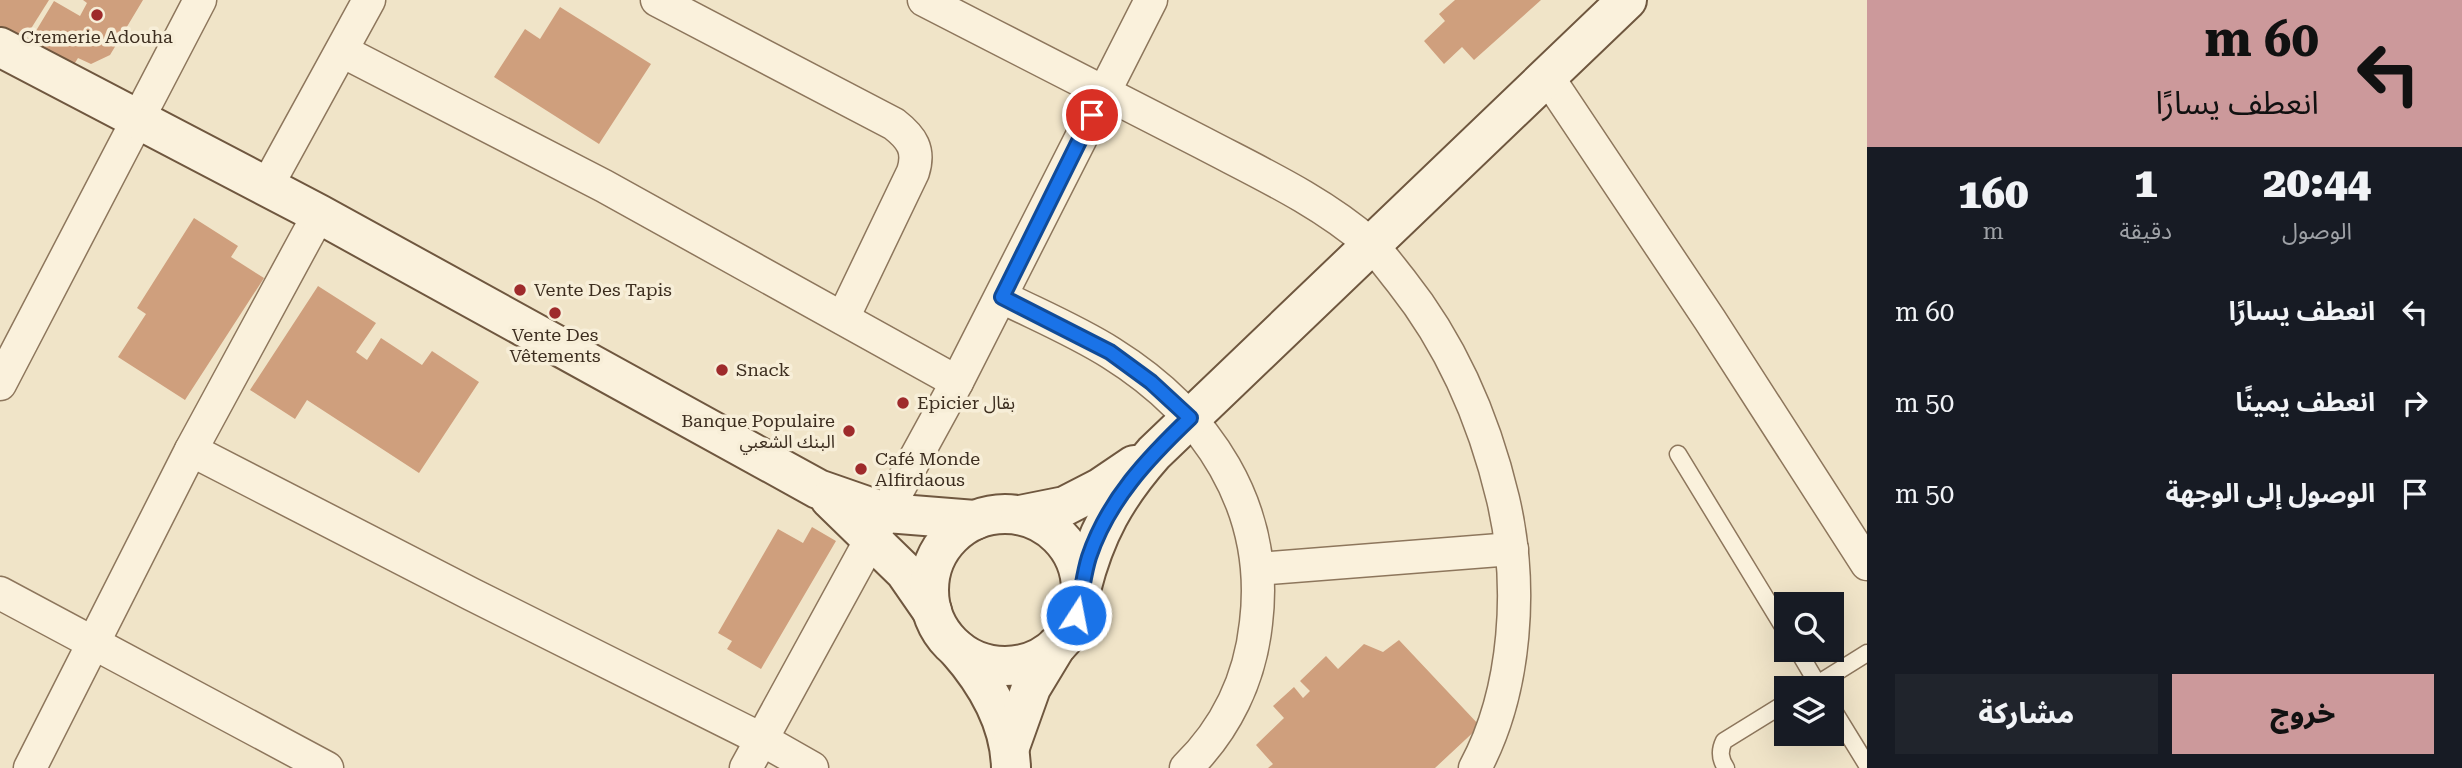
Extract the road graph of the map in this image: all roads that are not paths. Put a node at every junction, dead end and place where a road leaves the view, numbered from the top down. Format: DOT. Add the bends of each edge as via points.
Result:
graph roads {
  1 [pos="200,0"];
  2 [pos="369,0"];
  3 [pos="657,0"];
  4 [pos="924,0"];
  5 [pos="1151,0"];
  6 [pos="1627,0"];
  7 [pos="0,47"];
  8 [pos="342,51"];
  9 [pos="1547,76"];
  10 [pos="1103,92"];
  11 [pos="138,118"];
  12 [pos="267,186"];
  13 [pos="319,214"];
  14 [pos="1371,245"];
  15 [pos="1002,297"];
  16 [pos="844,317"];
  17 [pos="957,382"];
  18 [pos="0,384"];
  19 [pos="1190,418"];
  20 [pos="191,450"];
  21 [pos="1154,453"];
  22 [pos="1678,454"];
  23 [pos="1020,515"];
  24 [pos="975,520"];
  25 [pos="880,526"];
  26 [pos="1512,549"];
  27 [pos="1867,564"];
  28 [pos="1258,569"];
  29 [pos="1081,590"];
  30 [pos="0,593"];
  31 [pos="932,611"];
  32 [pos="1774,612"];
  33 [pos="94,642"];
  34 [pos="1059,642"];
  35 [pos="952,644"];
  36 [pos="1867,653"];
  37 [pos="1831,676"];
  38 [pos="1774,710"];
  39 [pos="1844,728"];
  40 [pos="761,739"];
  41 [pos="1011,756"];
  42 [pos="1867,765"];
  43 [pos="30,768"];
  44 [pos="327,768"];
  45 [pos="746,768"];
  46 [pos="812,768"];
  47 [pos="1186,768"];
  48 [pos="1475,768"];
  49 [pos="1726,768"];
  1 -- 11 [label="street"];
  2 -- 8 [label="street"];
  3 -- 16 [label="street" via="894,124 912,144 917,154 913,172"];
  4 -- 10 [label="street"];
  5 -- 10 [label="street"];
  6 -- 9 [label="street"];
  7 -- 11 [label="street"];
  8 -- 12 [label="street"];
  8 -- 16 [label="street"];
  9 -- 14 [label="street"];
  9 -- 27 [label="street"];
  10 -- 14 [label="street" via="1282,186"];
  10 -- 15 [label="street"];
  11 -- 12 [label="street"];
  11 -- 18 [label="street"];
  12 -- 13 [label="street"];
  13 -- 20 [label="street"];
  13 -- 25 [label="street"];
  14 -- 19 [label="street"];
  14 -- 26 [label="street" via="1415,299 1470,396 1495,471"];
  15 -- 17 [label="street"];
  15 -- 19 [label="street" via="1110,352"];
  16 -- 17 [label="street"];
  17 -- 25 [label="street"];
  19 -- 21 [label="street"];
  19 -- 28 [label="street" via="1216,452 1245,508"];
  20 -- 33 [label="street"];
  20 -- 40 [label="street"];
  21 -- 23 [label="street" via="1065,506"];
  21 -- 29 [label="street" via="1113,507 1089,557"];
  22 -- 32 [label="lane"];
  23 -- 24 [label="street" via="994,514"];
  23 -- 29 [label="street" via="1048,526 1064,541 1078,568"];
  24 -- 25 [label="street"];
  24 -- 31 [label="street" via="955,533 939,552 929,587"];
  25 -- 31 [label="street"];
  25 -- 40 [label="street"];
  26 -- 28 [label="street"];
  26 -- 48 [label="street" via="1514,605 1508,661 1496,712"];
  28 -- 47 [label="street" via="1255,633 1245,674 1229,714"];
  29 -- 34 [label="street" via="1071,627"];
  30 -- 33 [label="street"];
  31 -- 35 [label="street"];
  33 -- 43 [label="street"];
  33 -- 44 [label="street"];
  34 -- 35 [label="street" via="1031,661 1006,666 973,659"];
  34 -- 41 [label="street" via="1019,716"];
  35 -- 41 [label="street" via="986,687 1000,715"];
  36 -- 37 [label="lane"];
  38 -- 49 [label="lane" via="1724,741 1720,753"];
  39 -- 42 [label="lane"];
  40 -- 45 [label="street"];
  40 -- 46 [label="street"];
}
